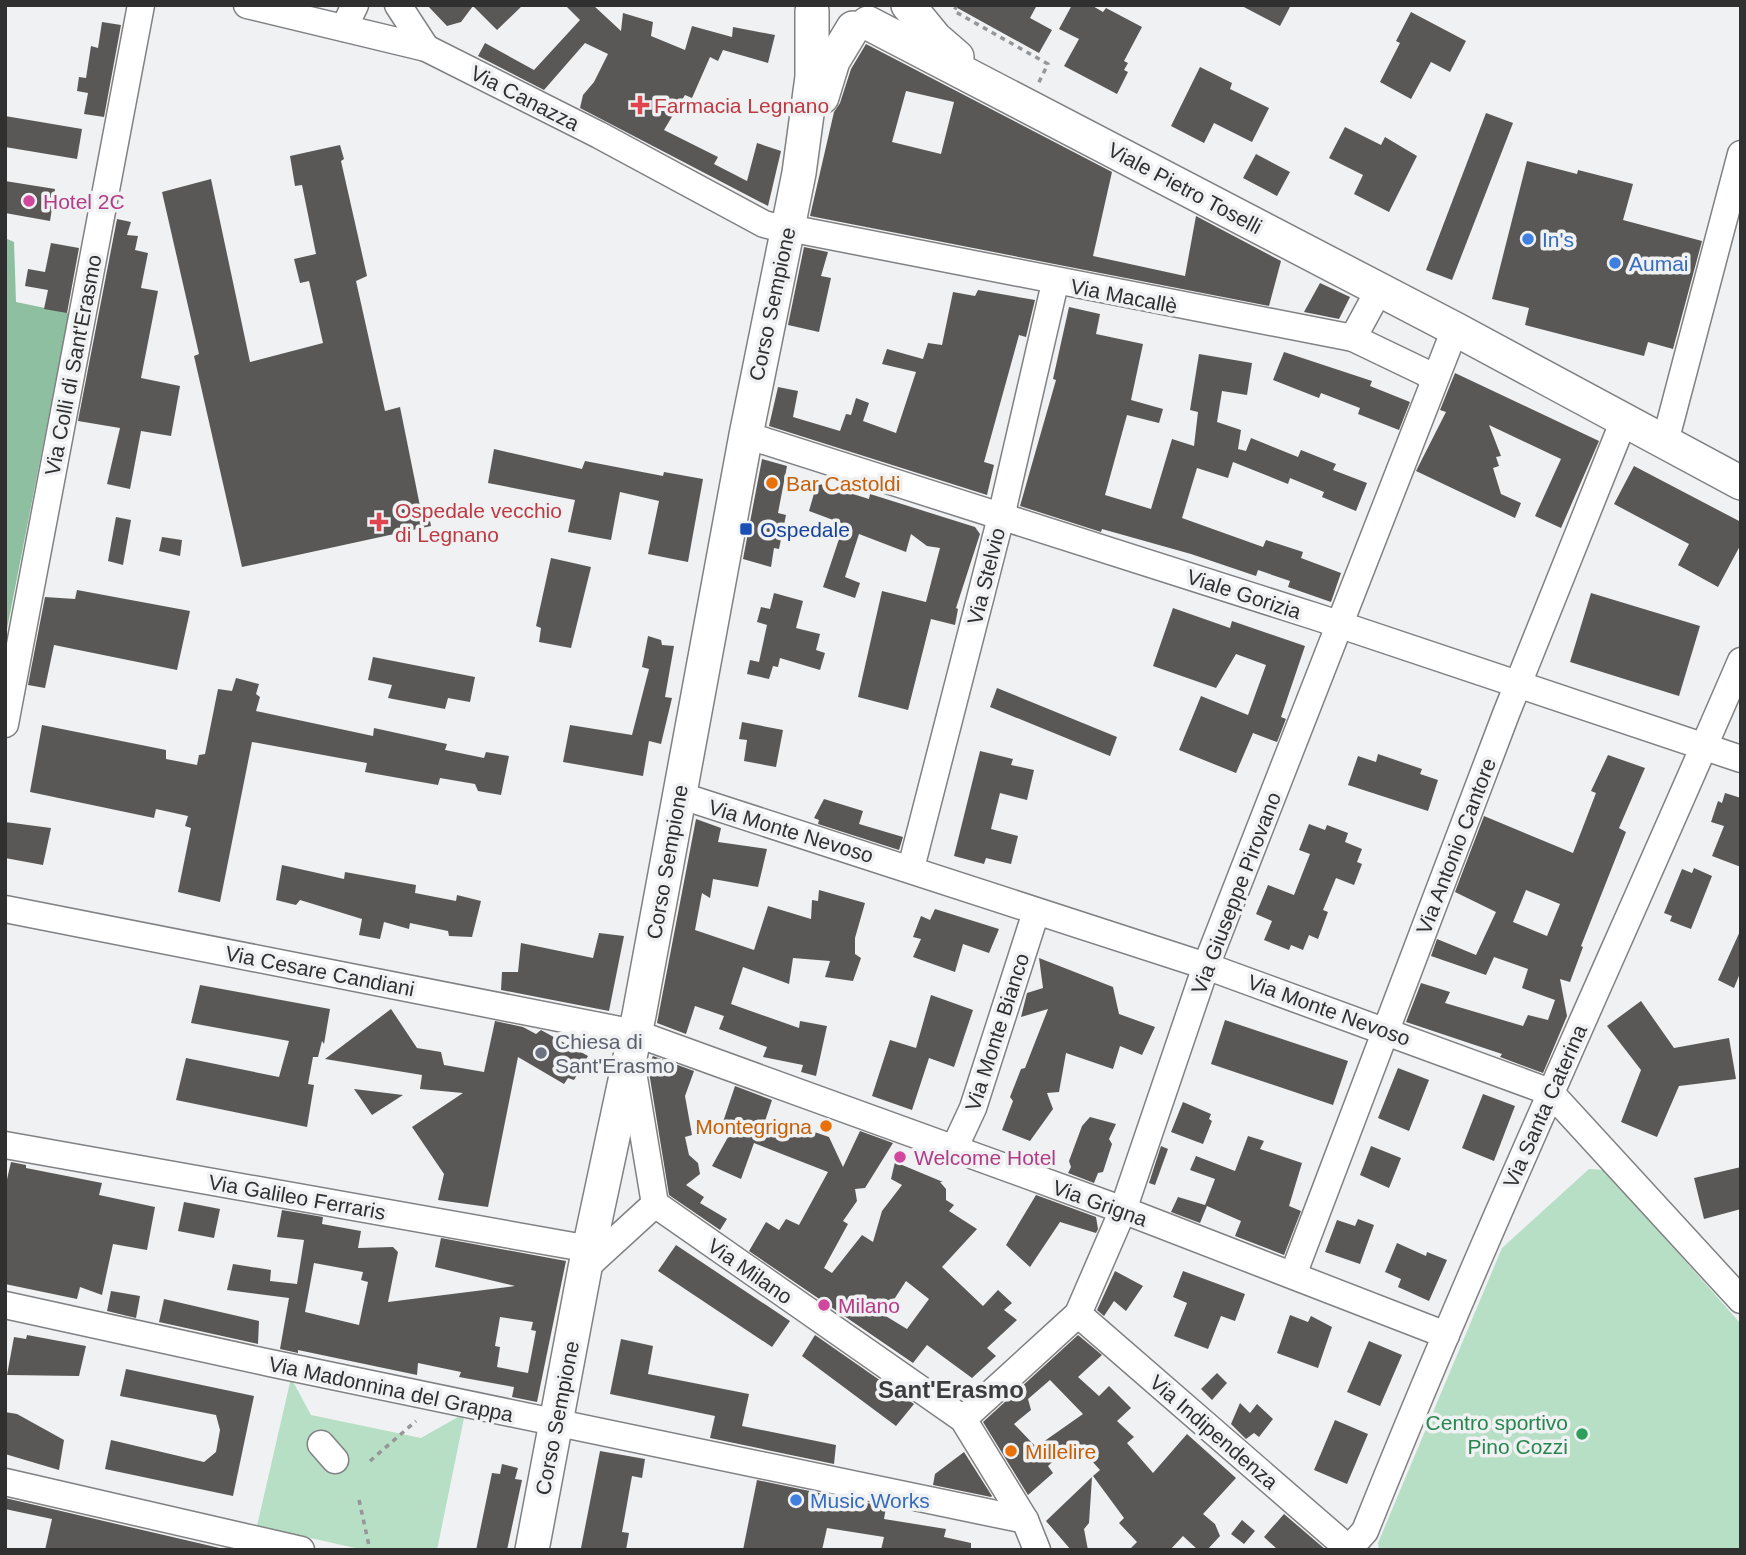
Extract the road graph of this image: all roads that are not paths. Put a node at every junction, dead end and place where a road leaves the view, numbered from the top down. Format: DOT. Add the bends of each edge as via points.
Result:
graph roads {
  1 [pos="141,5"];
  2 [pos="247,5"];
  3 [pos="398,5"];
  4 [pos="908,5"];
  5 [pos="809,8"];
  6 [pos="349,17"];
  7 [pos="869,19"];
  8 [pos="426,48"];
  9 [pos="991,85"];
  10 [pos="1741,154"];
  11 [pos="799,173"];
  12 [pos="796,231"];
  13 [pos="1055,283"];
  14 [pos="1379,290"];
  15 [pos="1455,329"];
  16 [pos="1353,338"];
  17 [pos="1433,383"];
  18 [pos="1624,420"];
  19 [pos="746,435"];
  20 [pos="1665,442"];
  21 [pos="1741,483"];
  22 [pos="1001,517"];
  23 [pos="1341,626"];
  24 [pos="1741,661"];
  25 [pos="1518,684"];
  26 [pos="5,724"];
  27 [pos="1704,745"];
  28 [pos="1741,759"];
  29 [pos="679,795"];
  30 [pos="911,868"];
  31 [pos="5,909"];
  32 [pos="1036,912"];
  33 [pos="1206,966"];
  34 [pos="1385,1030"];
  35 [pos="633,1044"];
  36 [pos="1550,1092"];
  37 [pos="5,1145"];
  38 [pos="953,1151"];
  39 [pos="654,1204"];
  40 [pos="1123,1210"];
  41 [pos="587,1259"];
  42 [pos="1293,1275"];
  43 [pos="1741,1300"];
  44 [pos="5,1304"];
  45 [pos="1078,1314"];
  46 [pos="1446,1335"];
  47 [pos="963,1419"];
  48 [pos="556,1424"];
  49 [pos="5,1482"];
  50 [pos="1025,1520"];
  51 [pos="1349,1549"];
  52 [pos="301,1550"];
  53 [pos="532,1550"];
  54 [pos="1037,1550"];
  1 -- 26 [label="street, Via Colli di Sant'Erasmo"];
  2 -- 6 [label="street, Via Canazza"];
  3 -- 8 [label="street"];
  4 -- 9 [label="main road, Viale Pietro Toselli" via="935,38"];
  5 -- 7 [label="main road, Viale Pietro Toselli" via="823,21"];
  5 -- 11 [label="main road, Corso Sempione" via="812,77"];
  6 -- 8 [label="street, Via Canazza"];
  7 -- 9 [label="main road, Viale Pietro Toselli"];
  7 -- 11 [label="main road, Corso Sempione" via="833,61"];
  8 -- 12 [label="street, Via Canazza" via="764,224"];
  9 -- 14 [label="main road, Viale Pietro Toselli"];
  10 -- 20 [label="street"];
  11 -- 12 [label="main road, Corso Sempione"];
  12 -- 13 [label="street, Via Macallè"];
  12 -- 19 [label="main road, Corso Sempione"];
  13 -- 16 [label="street, Via Macallè"];
  13 -- 22 [label="street, Via Stelvio"];
  14 -- 15 [label="main road, Viale Pietro Toselli"];
  14 -- 16 [label="street"];
  15 -- 17 [label="street, Via Giuseppe Pirovano"];
  15 -- 18 [label="main road, Viale Pietro Toselli"];
  16 -- 17 [label="street, Via Macallè" via="1428,374"];
  17 -- 23 [label="street, Via Giuseppe Pirovano"];
  18 -- 20 [label="main road, Viale Pietro Toselli"];
  18 -- 25 [label="street, Via Antonio Cantore"];
  19 -- 22 [label="street, Viale Gorizia"];
  19 -- 29 [label="main road, Corso Sempione"];
  20 -- 21 [label="main road, Viale Pietro Toselli"];
  22 -- 23 [label="street, Viale Gorizia"];
  22 -- 30 [label="street, Via Stelvio"];
  23 -- 25 [label="street, Viale Gorizia"];
  23 -- 33 [label="street, Via Giuseppe Pirovano"];
  24 -- 27 [label="street, Via Santa Caterina"];
  25 -- 27 [label="street, Viale Gorizia"];
  25 -- 34 [label="street, Via Antonio Cantore"];
  27 -- 28 [label="street, Viale Gorizia"];
  27 -- 36 [label="street, Via Santa Caterina"];
  29 -- 30 [label="street, Via Monte Nevoso"];
  29 -- 35 [label="main road, Corso Sempione"];
  30 -- 32 [label="street, Via Monte Nevoso"];
  31 -- 35 [label="street, Via Cesare Candiani"];
  32 -- 33 [label="street, Via Monte Nevoso"];
  32 -- 38 [label="street, Via Monte Bianco" via="973,1108"];
  33 -- 34 [label="street, Via Monte Nevoso"];
  33 -- 40 [label="street, Via Giuseppe Pirovano"];
  34 -- 36 [label="street, Via Monte Nevoso"];
  34 -- 42 [label="street, Via Antonio Cantore"];
  35 -- 38 [label="street, Via Grigna"];
  35 -- 39 [label="street"];
  35 -- 41 [label="main road, Corso Sempione"];
  36 -- 43 [label="street, Via Monte Nevoso"];
  36 -- 46 [label="street, Via Santa Caterina"];
  37 -- 41 [label="street, Via Galileo Ferraris"];
  38 -- 40 [label="street, Via Grigna"];
  39 -- 41 [label="street"];
  39 -- 47 [label="street, Via Milano"];
  40 -- 42 [label="street, Via Grigna"];
  40 -- 45 [label="street, Via Giuseppe Pirovano"];
  41 -- 48 [label="main road, Corso Sempione"];
  42 -- 46 [label="street, Via Grigna"];
  44 -- 48 [label="street, Via Madonnina del Grappa"];
  45 -- 47 [label="street, Via Giuseppe Pirovano"];
  45 -- 51 [label="street, Via Indipendenza"];
  46 -- 51 [label="street, Via Santa Caterina" via="1365,1531"];
  47 -- 50 [label="street, Via Milano"];
  48 -- 50 [label="street, Via Madonnina del Grappa"];
  48 -- 53 [label="main road, Corso Sempione"];
  49 -- 52 [label="street"];
  50 -- 54 [label="street, Via Milano"];
}
